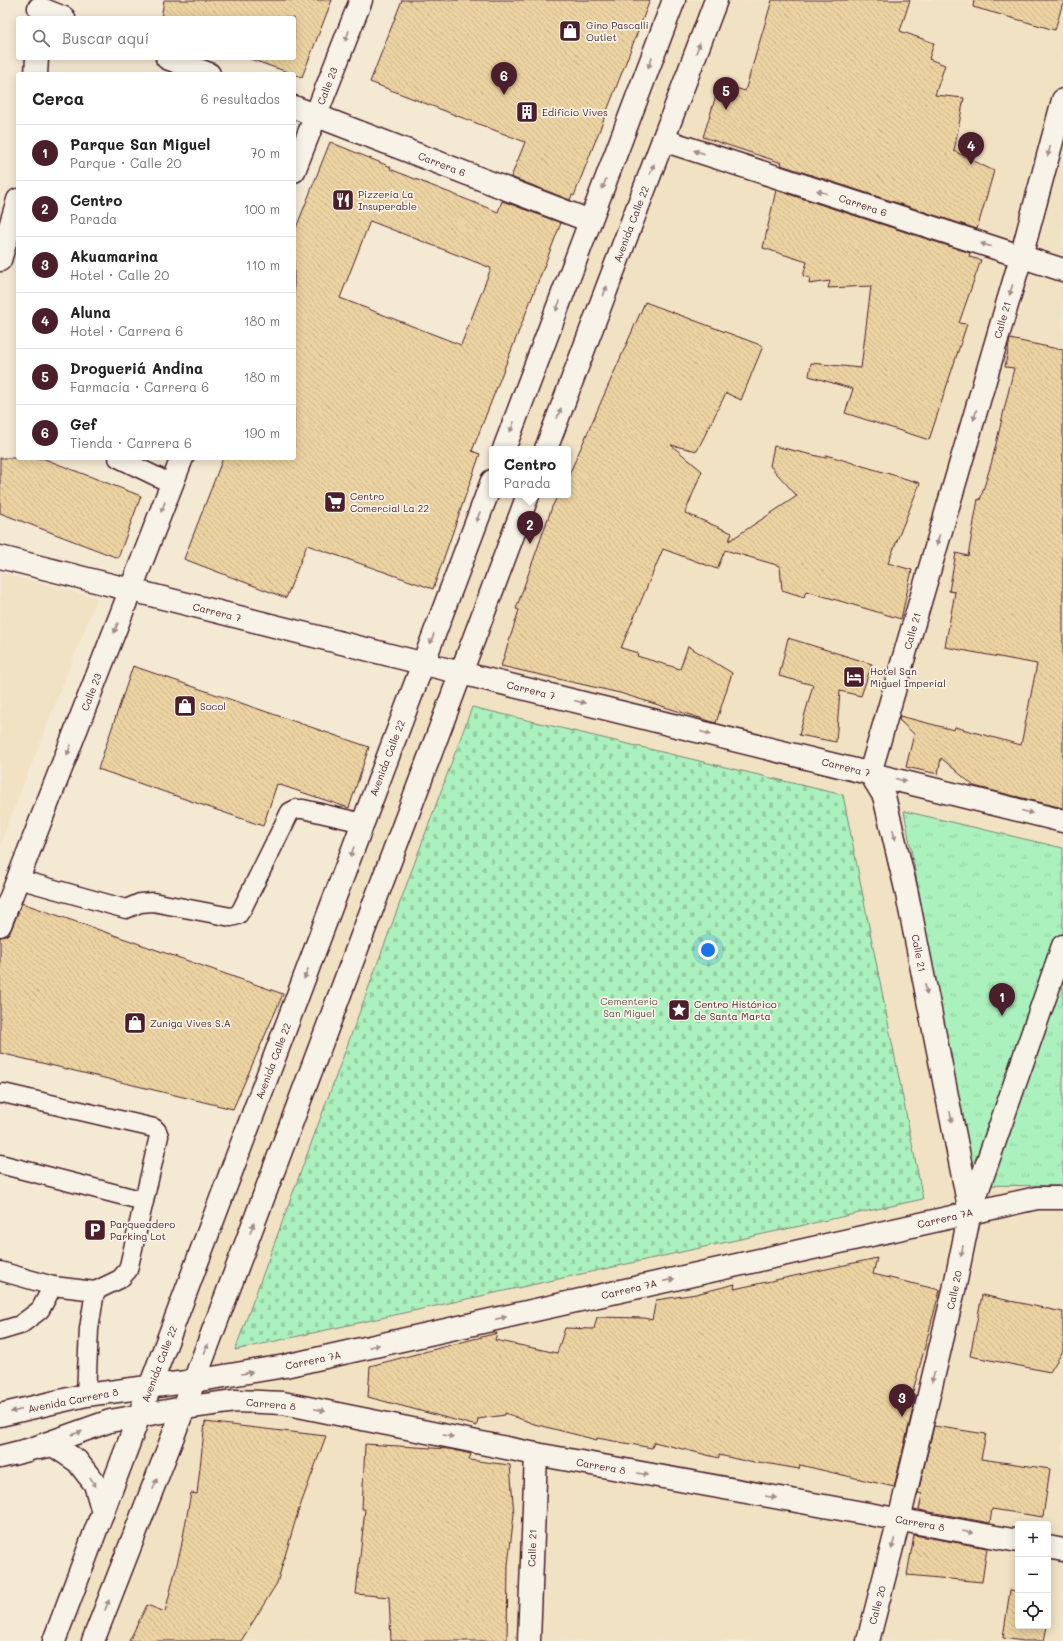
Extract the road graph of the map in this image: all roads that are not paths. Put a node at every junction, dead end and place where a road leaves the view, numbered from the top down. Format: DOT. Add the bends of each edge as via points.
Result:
graph roads {
  1 [pos="361,0"];
  2 [pos="674,0"];
  3 [pos="716,0"];
  4 [pos="38,9"];
  5 [pos="58,16"];
  6 [pos="37,60"];
  7 [pos="172,60"];
  8 [pos="36,72"];
  9 [pos="203,72"];
  10 [pos="1063,100"];
  11 [pos="296,108"];
  12 [pos="316,116"];
  13 [pos="663,140"];
  14 [pos="296,166"];
  15 [pos="16,207"];
  16 [pos="590,221"];
  17 [pos="1021,257"];
  18 [pos="0,260"];
  19 [pos="1063,270"];
  20 [pos="505,446"];
  21 [pos="547,446"];
  22 [pos="122,460"];
  23 [pos="181,460"];
  24 [pos="172,484"];
  25 [pos="489,489"];
  26 [pos="527,498"];
  27 [pos="0,557"];
  28 [pos="130,591"];
  29 [pos="423,663"];
  30 [pos="461,673"];
  31 [pos="870,773"];
  32 [pos="1063,820"];
  33 [pos="363,823"];
  34 [pos="18,879"];
  35 [pos="0,925"];
  36 [pos="1063,946"];
  37 [pos="0,1094"];
  38 [pos="0,1164"];
  39 [pos="1063,1198"];
  40 [pos="144,1201"];
  41 [pos="970,1212"];
  42 [pos="0,1271"];
  43 [pos="53,1286"];
  44 [pos="95,1291"];
  45 [pos="0,1331"];
  46 [pos="194,1381"];
  47 [pos="150,1386"];
  48 [pos="86,1395"];
  49 [pos="184,1408"];
  50 [pos="0,1415"];
  51 [pos="139,1417"];
  52 [pos="28,1450"];
  53 [pos="536,1454"];
  54 [pos="0,1456"];
  55 [pos="103,1512"];
  56 [pos="899,1520"];
  57 [pos="1015,1540"];
  58 [pos="1051,1548"];
  59 [pos="1063,1550"];
  60 [pos="54,1641"];
  61 [pos="93,1641"];
  62 [pos="529,1641"];
  63 [pos="868,1641"];
  1 -- 12 [label="street, Calle 23, one-way"];
  2 -- 16 [label="street, one-way"];
  13 -- 3 [label="street, Avenida Calle 22, one-way"];
  4 -- 5 [label="street"];
  6 -- 8 [label="street"];
  7 -- 9 [label="street"];
  10 -- 17 [label="street, Calle 21, one-way"];
  11 -- 12 [label="street, Carrera 6"];
  12 -- 14 [label="street, Calle 23"];
  12 -- 16 [label="street, Carrera 6"];
  17 -- 13 [label="street, Carrera 6, one-way"];
  21 -- 13 [label="street, Avenida Calle 22, one-way"];
  15 -- 18 [label="street"];
  16 -- 20 [label="street, one-way"];
  17 -- 19 [label="street, Carrera 6"];
  17 -- 31 [label="street, Calle 21, one-way"];
  22 -- 24 [label="lane"];
  23 -- 24 [label="street, Calle 23"];
  24 -- 28 [label="street, Calle 23, one-way"];
  25 -- 29 [label="street, Avenida Calle 22, one-way"];
  26 -- 30 [label="street"];
  27 -- 28 [label="street, Carrera 7"];
  28 -- 29 [label="street, Carrera 7"];
  28 -- 34 [label="street, Calle 23, one-way"];
  29 -- 30 [label="street, Carrera 7"];
  29 -- 33 [label="street, Avenida Calle 22"];
  30 -- 31 [label="street, Carrera 7, one-way"];
  46 -- 30 [label="street, one-way"];
  31 -- 32 [label="street, Carrera 7, one-way"];
  31 -- 41 [label="street, Calle 21, one-way" via="884,796 906,889"];
  33 -- 34 [label="lane" via="303,809 290,812 242,909 238,915 231,917 153,902 140,903 126,909"];
  33 -- 47 [label="street, Avenida Calle 22, one-way"];
  34 -- 35 [label="street, Calle 23"];
  36 -- 41 [label="street, Calle 20"];
  37 -- 40 [label="lane" via="154,1128 159,1136"];
  38 -- 40 [label="lane"];
  39 -- 41 [label="street, Carrera 7A" via="1037,1198"];
  40 -- 44 [label="lane" via="128,1270 120,1279"];
  46 -- 41 [label="street, Carrera 7A, one-way" via="285,1366"];
  41 -- 56 [label="street, Calle 20, one-way"];
  42 -- 43 [label="lane"];
  43 -- 44 [label="lane"];
  43 -- 45 [label="lane" via="40,1310 20,1325"];
  44 -- 48 [label="lane"];
  46 -- 47 [label="street, Avenida Carrera 8"];
  46 -- 49 [label="street"];
  47 -- 48 [label="street, Avenida Carrera 8"];
  47 -- 51 [label="street, Avenida Calle 22"];
  48 -- 50 [label="street, Avenida Carrera 8, one-way"];
  49 -- 51 [label="street"];
  49 -- 53 [label="street, Carrera 8, one-way" via="235,1401 283,1403"];
  61 -- 49 [label="street, one-way"];
  52 -- 51 [label="street, one-way" via="110,1421"];
  51 -- 55 [label="street, Avenida Calle 22"];
  52 -- 54 [label="street"];
  52 -- 55 [label="street, one-way" via="53,1445 77,1461 95,1484"];
  53 -- 56 [label="street, Carrera 8, one-way"];
  53 -- 62 [label="street, Calle 21"];
  55 -- 60 [label="street, Avenida Calle 22"];
  56 -- 57 [label="street, Carrera 8, one-way"];
  56 -- 63 [label="street, Calle 20, one-way"];
  58 -- 59 [label="street"];
}
